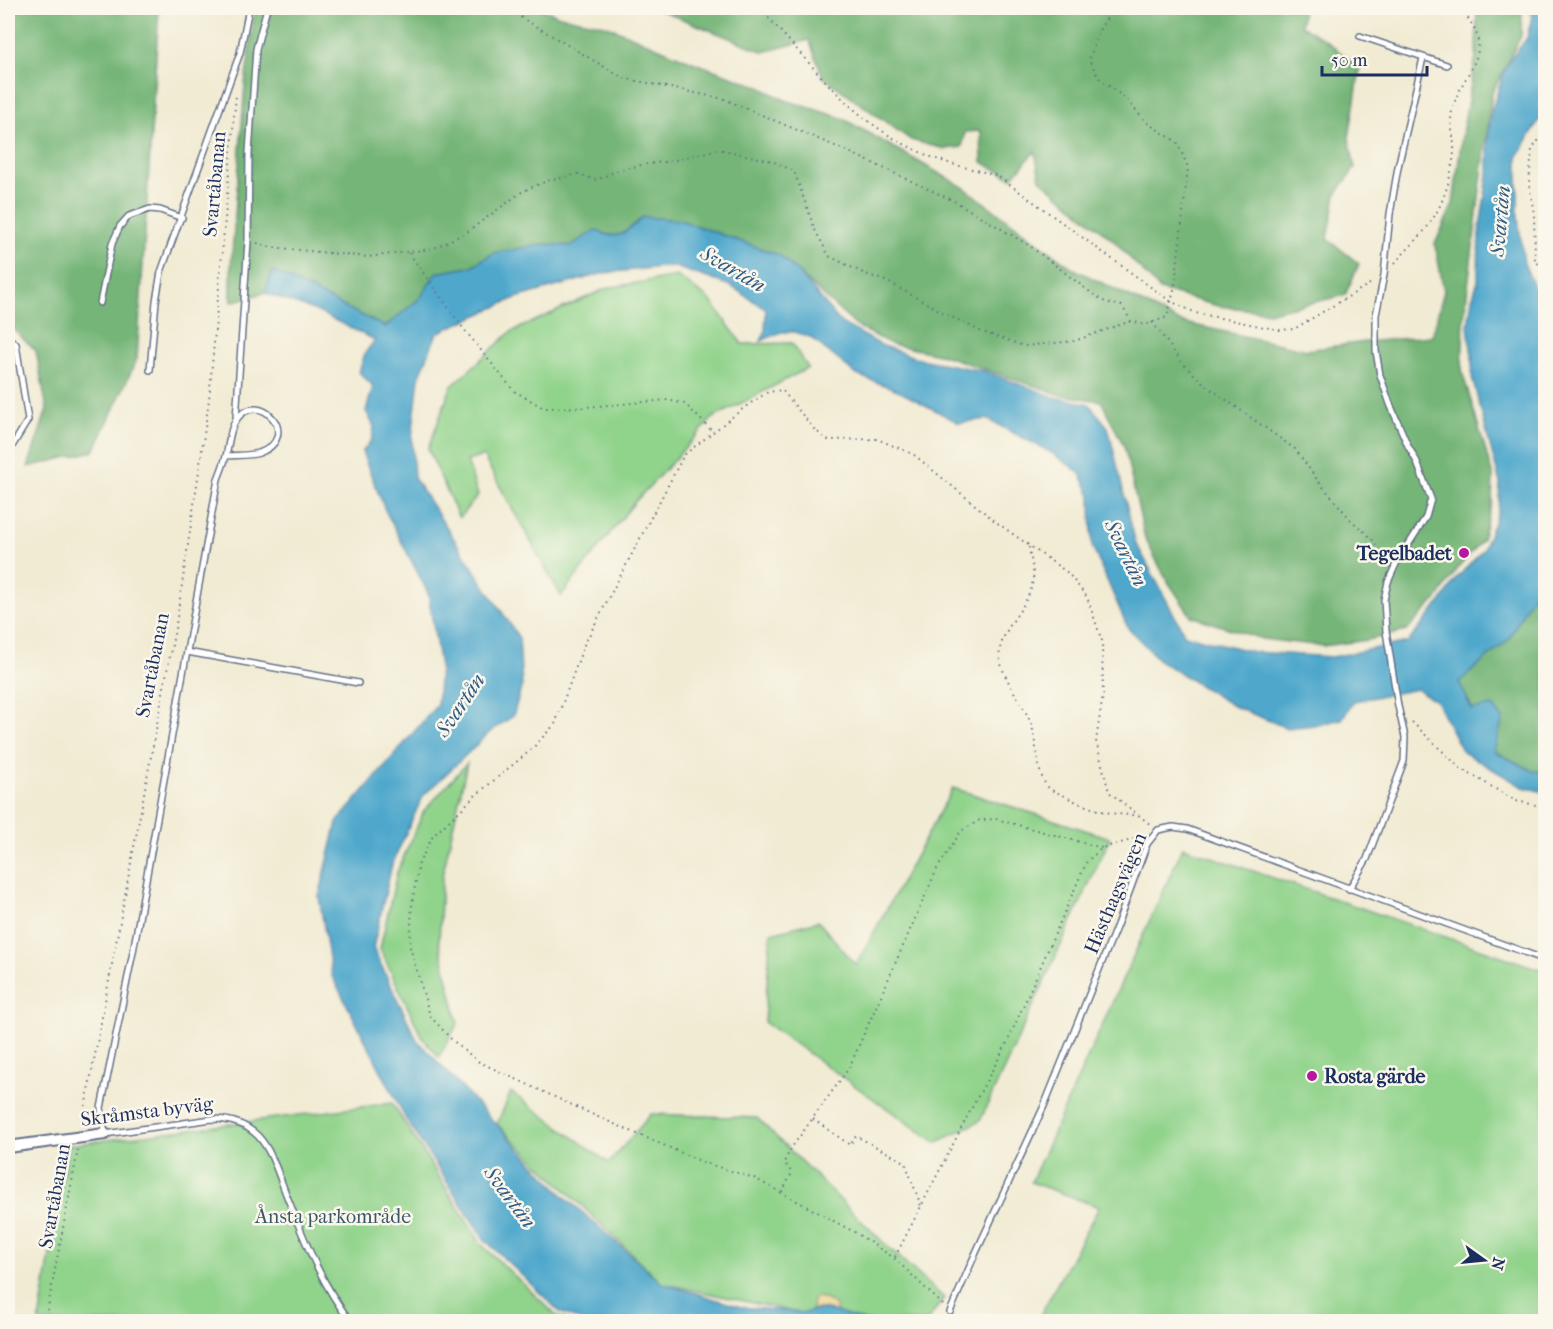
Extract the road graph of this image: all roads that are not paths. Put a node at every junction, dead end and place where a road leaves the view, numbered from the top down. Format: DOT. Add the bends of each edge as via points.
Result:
graph roads {
  1 [pos="249,8"];
  2 [pos="267,8"];
  3 [pos="1360,36"];
  4 [pos="1423,58"];
  5 [pos="1447,65"];
  6 [pos="182,218"];
  7 [pos="100,303"];
  8 [pos="8,338"];
  9 [pos="150,370"];
  10 [pos="236,419"];
  11 [pos="8,453"];
  12 [pos="226,456"];
  13 [pos="187,652"];
  14 [pos="358,683"];
  15 [pos="1349,889"];
  16 [pos="1545,960"];
  17 [pos="105,1134"];
  18 [pos="8,1147"];
  19 [pos="950,1312"];
  20 [pos="351,1322"];
  1 -- 6 [label="lane" via="240,53"];
  2 -- 10 [label="lane" via="256,50"];
  3 -- 4 [label="lane"];
  4 -- 5 [label="lane"];
  4 -- 15 [label="lane" via="1398,166 1376,315 1380,375 1431,499 1425,517 1393,571 1384,600 1397,702 1406,737 1404,761 1366,859"];
  6 -- 7 [label="lane" via="150,209 129,216 112,244"];
  6 -- 9 [label="lane" via="161,272"];
  8 -- 11 [label="lane" via="16,344 28,420"];
  10 -- 12 [label="lane"];
  10 -- 12 [label="lane" via="245,412 267,412 278,430 269,448 256,454"];
  12 -- 13 [label="lane" via="218,478"];
  13 -- 14 [label="lane"];
  13 -- 17 [label="lane" via="101,1108"];
  15 -- 16 [label="lane, Hästhagsvägen"];
  15 -- 19 [label="lane, Hästhagsvägen" via="1187,829 1158,830 1147,844 1044,1106"];
  17 -- 18 [label="street, Skråmsta byväg"];
  17 -- 20 [label="lane, Skråmsta byväg" via="212,1119 224,1119 251,1130 273,1162 314,1262"];
}
